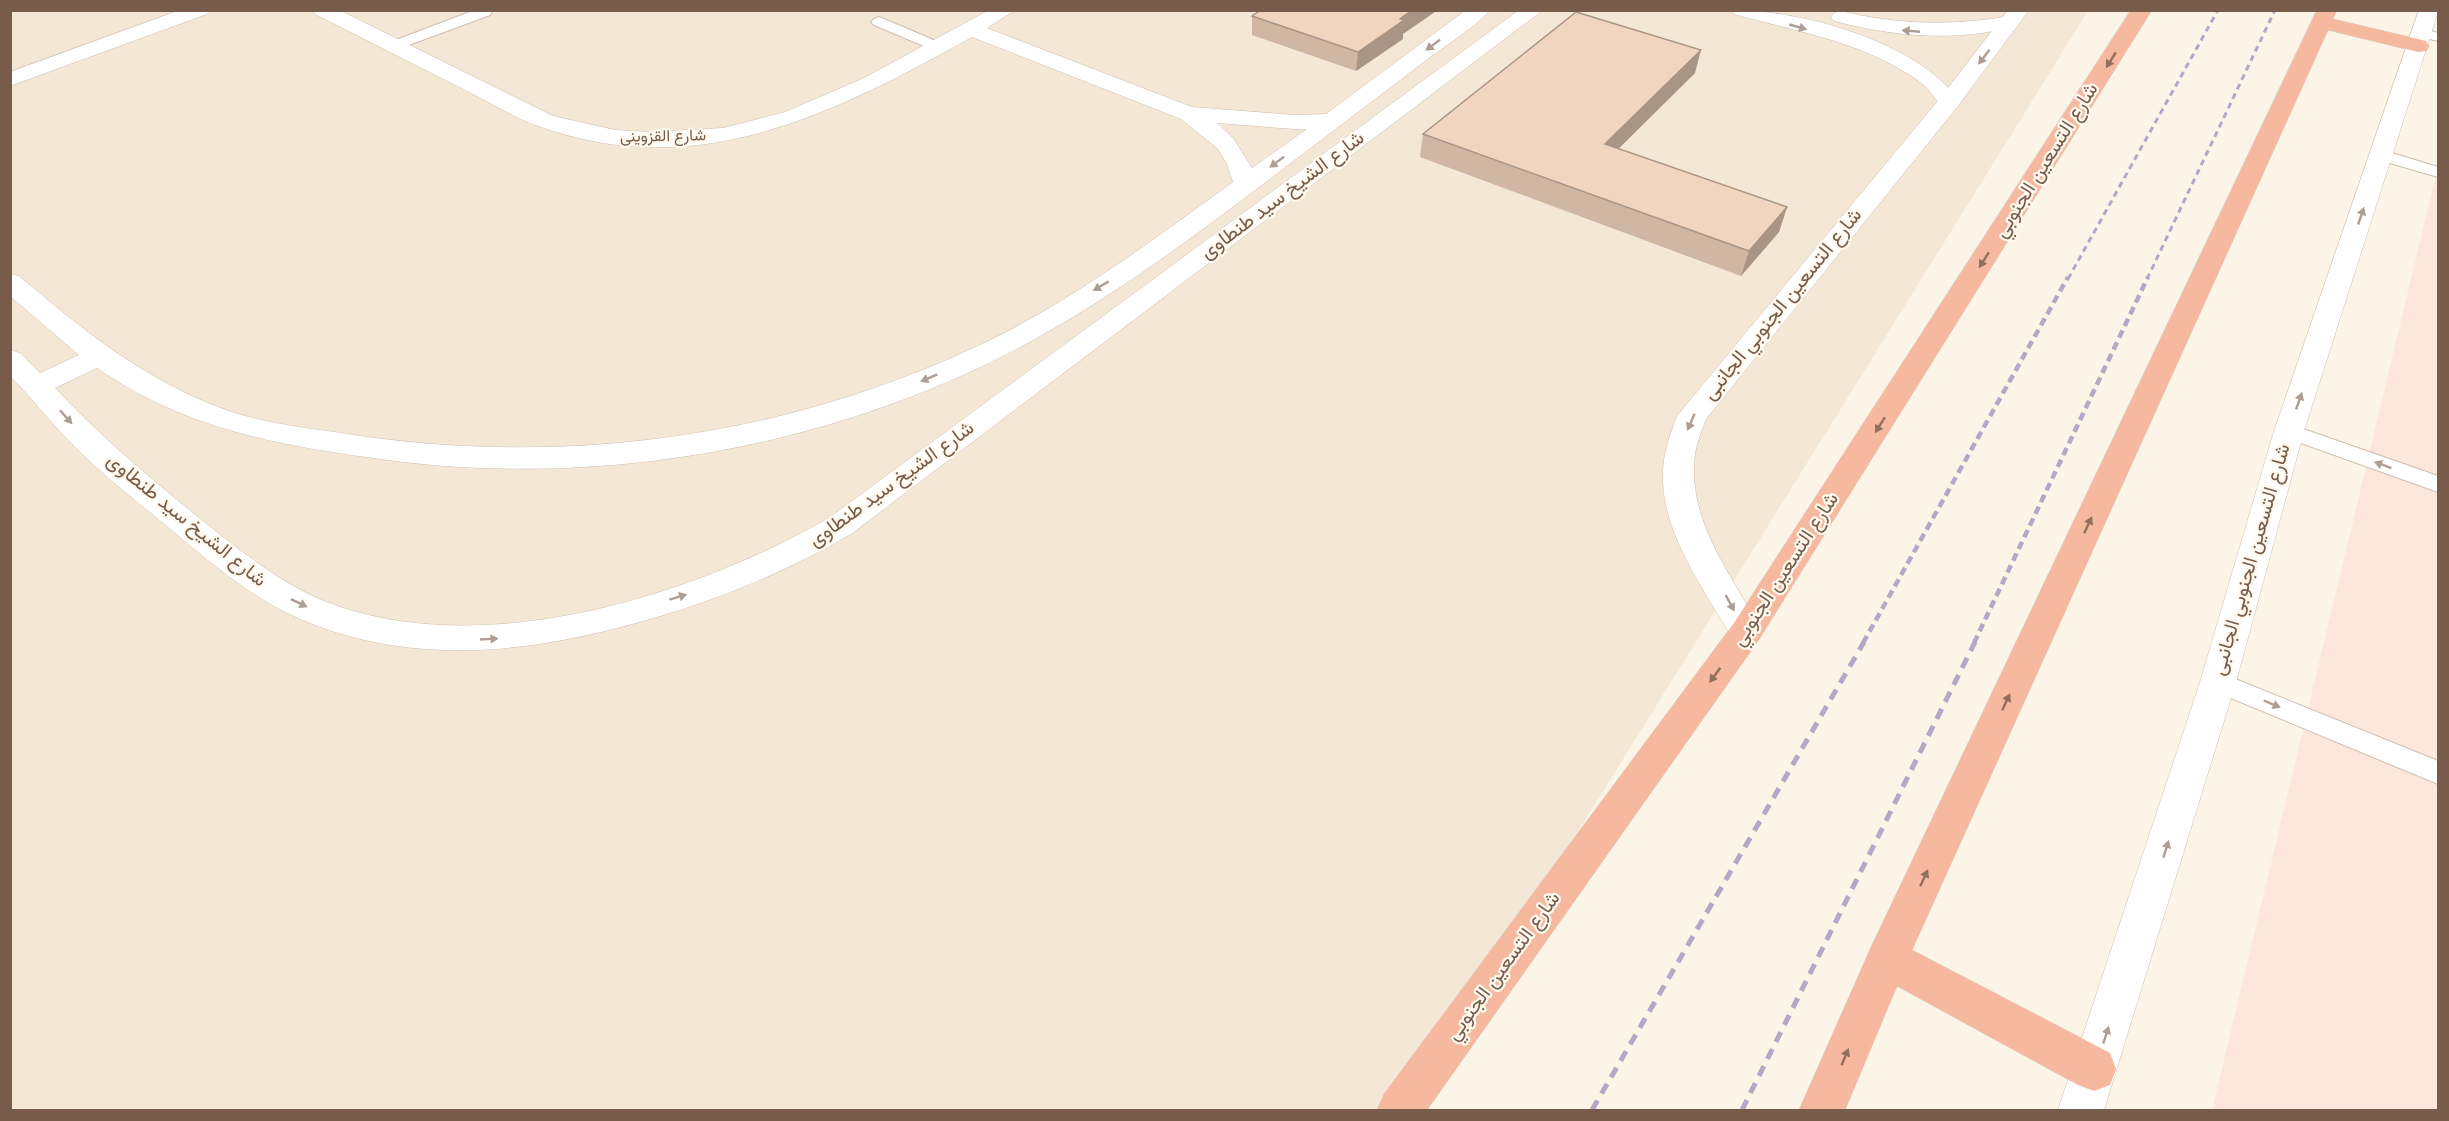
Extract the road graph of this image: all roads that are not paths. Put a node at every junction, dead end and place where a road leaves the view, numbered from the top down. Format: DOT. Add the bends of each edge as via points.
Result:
graph roads {
  1 [pos="200,10"];
  2 [pos="322,10"];
  3 [pos="1005,10"];
  4 [pos="1480,10"];
  5 [pos="1533,10"];
  6 [pos="1741,10"];
  7 [pos="1818,10"];
  8 [pos="2142,10"];
  9 [pos="484,12"];
  10 [pos="2015,16"];
  11 [pos="2325,16"];
  12 [pos="879,22"];
  13 [pos="2428,28"];
  14 [pos="969,29"];
  15 [pos="393,46"];
  16 [pos="936,46"];
  17 [pos="10,80"];
  18 [pos="1949,102"];
  19 [pos="1189,114"];
  20 [pos="1331,122"];
  21 [pos="2382,155"];
  22 [pos="2439,171"];
  23 [pos="1246,184"];
  24 [pos="1127,271"];
  25 [pos="10,282"];
  26 [pos="1161,287"];
  27 [pos="99,356"];
  28 [pos="10,359"];
  29 [pos="38,385"];
  30 [pos="2289,431"];
  31 [pos="2439,484"];
  32 [pos="1746,632"];
  33 [pos="2218,682"];
  34 [pos="2439,773"];
  35 [pos="1887,959"];
  36 [pos="2094,1069"];
  37 [pos="1400,1110"];
  38 [pos="1822,1110"];
  39 [pos="2081,1110"];
  1 -- 17 [label="street"];
  2 -- 15 [label="street, شارع القزوينى"];
  3 -- 14 [label="street, شارع القزوينى"];
  4 -- 20 [label="street, شارع الشيخ سيد طنطاوى, one-way"];
  5 -- 26 [label="street, شارع الشيخ سيد طنطاوى"];
  6 -- 18 [label="street, one-way" via="1899,58 1932,78"];
  10 -- 7 [label="street, one-way" via="1954,32 1929,33 1874,26"];
  8 -- 32 [label="highway, شارع التسعين الجنوبي, one-way"];
  9 -- 15 [label="lane"];
  10 -- 18 [label="street, شارع التسعين الجنوبي الجانبى, one-way"];
  11 -- 13 [label="highway"];
  35 -- 11 [label="highway, one-way"];
  12 -- 16 [label="lane"];
  13 -- 21 [label="street, شارع التسعين الجنوبي الجانبى"];
  14 -- 16 [label="street, شارع القزوينى"];
  14 -- 19 [label="street"];
  15 -- 16 [label="street, شارع القزوينى" via="545,121 595,135 656,140 701,137 788,119 827,104"];
  18 -- 32 [label="street, شارع التسعين الجنوبي الجانبى, one-way" via="1692,416 1680,453 1680,495 1695,542"];
  19 -- 20 [label="street"];
  19 -- 23 [label="street" via="1214,130 1232,150"];
  20 -- 23 [label="street, شارع الشيخ سيد طنطاوى, one-way"];
  21 -- 22 [label="lane"];
  30 -- 21 [label="street, شارع التسعين الجنوبي الجانبى, one-way"];
  23 -- 24 [label="street, شارع الشيخ سيد طنطاوى"];
  24 -- 26 [label="street"];
  24 -- 27 [label="street, شارع الشيخ سيد طنطاوى, one-way" via="994,349 887,397 718,438 560,459 410,454 273,433 212,416 161,393"];
  25 -- 27 [label="street, شارع الشيخ سيد طنطاوى"];
  29 -- 26 [label="street, شارع الشيخ سيد طنطاوى, one-way" via="86,439 195,532 271,589 348,623 401,635 491,639 561,630 631,612 747,575 799,551 840,526"];
  27 -- 29 [label="street"];
  28 -- 29 [label="street, شارع الشيخ سيد طنطاوى"];
  31 -- 30 [label="lane, one-way"];
  30 -- 33 [label="street, شارع التسعين الجنوبي الجانبى"];
  32 -- 37 [label="highway, شارع التسعين الجنوبي, one-way"];
  33 -- 34 [label="lane, one-way"];
  36 -- 33 [label="street, شارع التسعين الجنوبي الجانبى, one-way"];
  35 -- 36 [label="highway"];
  38 -- 35 [label="highway, one-way"];
  36 -- 39 [label="street, شارع التسعين الجنوبي الجانبى"];
}
